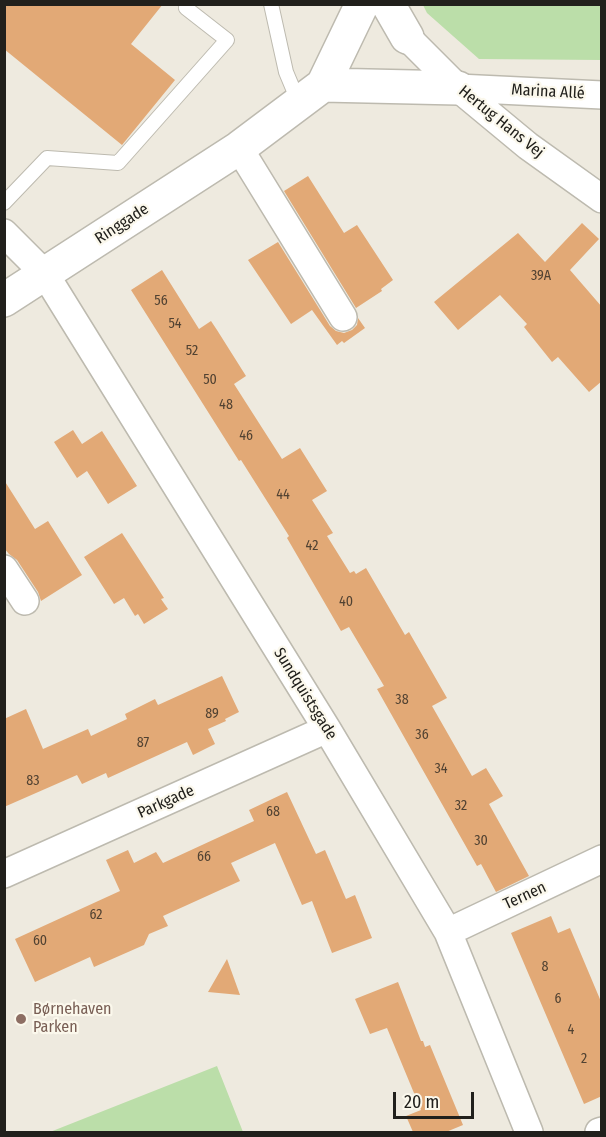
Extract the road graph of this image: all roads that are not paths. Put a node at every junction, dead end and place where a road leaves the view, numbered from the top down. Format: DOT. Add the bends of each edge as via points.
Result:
graph roads {
  1 [pos="188,4"];
  2 [pos="271,4"];
  3 [pos="362,4"];
  4 [pos="388,4"];
  5 [pos="407,37"];
  6 [pos="458,88"];
  7 [pos="311,94"];
  8 [pos="602,95"];
  9 [pos="239,148"];
  10 [pos="602,199"];
  11 [pos="4,203"];
  12 [pos="4,233"];
  13 [pos="45,274"];
  14 [pos="4,300"];
  15 [pos="343,317"];
  16 [pos="4,569"];
  17 [pos="26,602"];
  18 [pos="327,729"];
  19 [pos="602,859"];
  20 [pos="4,874"];
  21 [pos="448,932"];
  22 [pos="529,1132"];
  1 -- 11 [label="lane" via="186,8 227,40 118,163 47,158"];
  2 -- 7 [label="lane" via="286,72"];
  3 -- 7 [label="street, Ringgade"];
  4 -- 5 [label="street"];
  5 -- 6 [label="street, Hertug Hans Vej"];
  6 -- 7 [label="street"];
  6 -- 8 [label="street, Marina Allé"];
  6 -- 10 [label="street, Hertug Hans Vej" via="528,146"];
  7 -- 9 [label="street, Ringgade"];
  9 -- 13 [label="street, Ringgade"];
  9 -- 15 [label="street"];
  12 -- 13 [label="street, Sundquistsgade"];
  13 -- 14 [label="street, Ringgade"];
  13 -- 18 [label="street, Sundquistsgade"];
  16 -- 17 [label="street"];
  18 -- 20 [label="street, Parkgade"];
  18 -- 21 [label="street, Sundquistsgade"];
  19 -- 21 [label="street, Ternen"];
  21 -- 22 [label="street, Sundquistsgade"];
}
